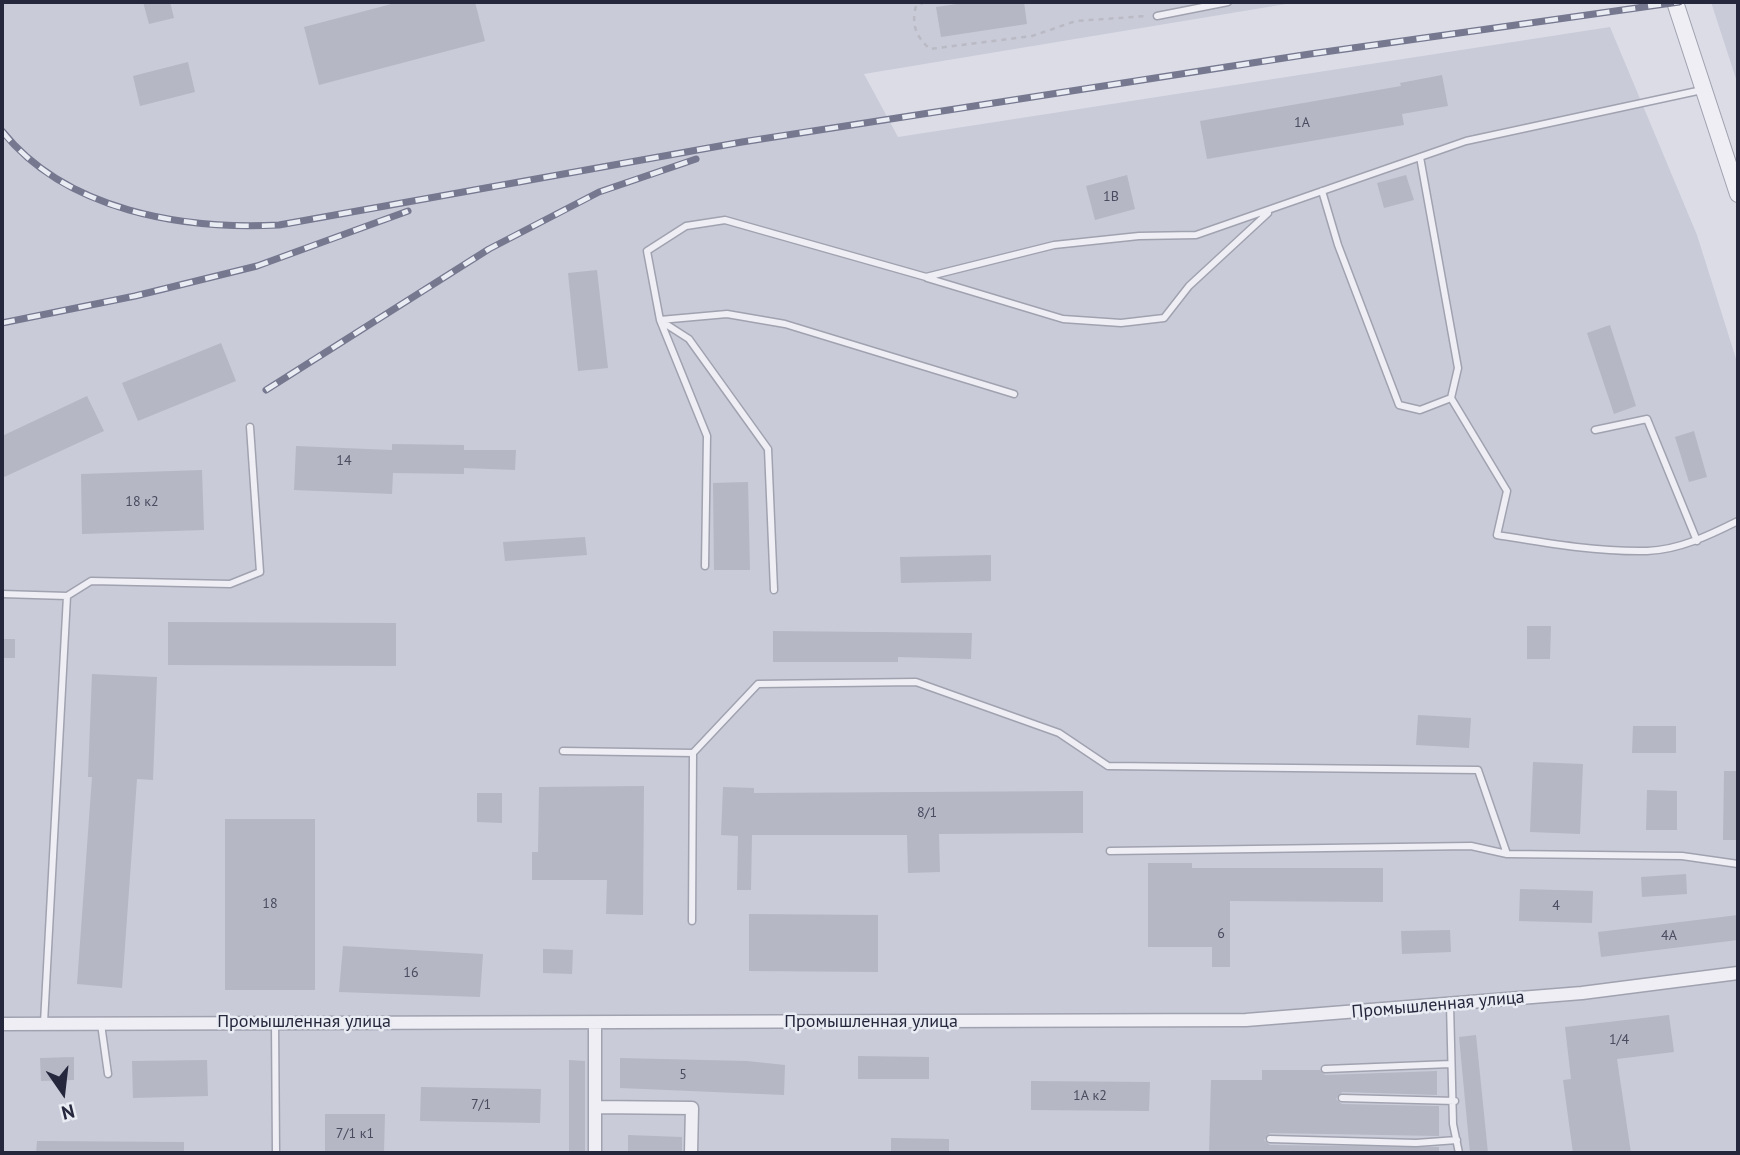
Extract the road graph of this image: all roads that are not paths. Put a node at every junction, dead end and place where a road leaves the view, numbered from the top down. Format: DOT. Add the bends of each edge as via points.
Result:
graph roads {
  1 [pos="1227,2"];
  2 [pos="1675,2"];
  3 [pos="1157,16"];
  4 [pos="1702,90"];
  5 [pos="1460,134"];
  6 [pos="1466,141"];
  7 [pos="1420,157"];
  8 [pos="1322,191"];
  9 [pos="1738,194"];
  10 [pos="1272,209"];
  11 [pos="926,277"];
  12 [pos="660,320"];
  13 [pos="1014,394"];
  14 [pos="1451,398"];
  15 [pos="250,427"];
  16 [pos="1595,429"];
  17 [pos="1738,521"];
  18 [pos="1698,541"];
  19 [pos="705,566"];
  20 [pos="774,590"];
  21 [pos="2,594"];
  22 [pos="67,596"];
  23 [pos="563,751"];
  24 [pos="693,753"];
  25 [pos="1110,850"];
  26 [pos="1507,854"];
  27 [pos="1738,864"];
  28 [pos="692,920"];
  29 [pos="1738,973"];
  30 [pos="1450,1004"];
  31 [pos="101,1021"];
  32 [pos="275,1022"];
  33 [pos="44,1023"];
  34 [pos="595,1023"];
  35 [pos="2,1024"];
  36 [pos="1451,1064"];
  37 [pos="1325,1069"];
  38 [pos="108,1074"];
  39 [pos="1342,1098"];
  40 [pos="1455,1101"];
  41 [pos="595,1107"];
  42 [pos="1270,1139"];
  43 [pos="1457,1140"];
  44 [pos="276,1153"];
  45 [pos="595,1153"];
  46 [pos="691,1153"];
  47 [pos="1459,1153"];
  1 -- 3 [label="lane"];
  2 -- 4 [label="street"];
  4 -- 6 [label="lane"];
  4 -- 9 [label="street"];
  5 -- 6 [label="lane"];
  6 -- 7 [label="lane"];
  7 -- 8 [label="lane"];
  7 -- 14 [label="lane" via="1458,368"];
  8 -- 10 [label="lane"];
  8 -- 14 [label="lane" via="1399,405 1420,410"];
  10 -- 11 [label="lane" via="1196,235 1055,245"];
  10 -- 11 [label="lane" via="1189,286 1164,318 1121,323 1063,319"];
  11 -- 12 [label="lane" via="725,219 686,226 646,251"];
  12 -- 13 [label="lane" via="727,314 785,324"];
  12 -- 19 [label="lane" via="707,436"];
  12 -- 20 [label="lane" via="690,339 768,449"];
  14 -- 18 [label="lane" via="1507,491 1497,535 1649,551"];
  15 -- 22 [label="lane" via="260,572 230,584 91,582"];
  16 -- 18 [label="lane" via="1647,419"];
  17 -- 18 [label="lane"];
  21 -- 22 [label="lane"];
  22 -- 33 [label="lane"];
  23 -- 24 [label="lane"];
  24 -- 26 [label="lane" via="758,684 916,681 1059,733 1108,766 1478,770"];
  24 -- 28 [label="lane"];
  25 -- 26 [label="lane" via="1471,846"];
  26 -- 27 [label="lane" via="1682,856"];
  29 -- 30 [label="street, Промышленная улица"];
  30 -- 34 [label="street, Промышленная улица" via="1246,1020"];
  30 -- 36 [label="lane"];
  31 -- 32 [label="street, Промышленная улица"];
  31 -- 33 [label="street, Промышленная улица"];
  31 -- 38 [label="lane"];
  32 -- 34 [label="street, Промышленная улица"];
  32 -- 44 [label="lane"];
  33 -- 35 [label="street, Промышленная улица"];
  34 -- 41 [label="street"];
  36 -- 37 [label="lane"];
  36 -- 40 [label="lane"];
  39 -- 40 [label="lane"];
  40 -- 43 [label="lane"];
  41 -- 45 [label="street"];
  41 -- 46 [label="street" via="692,1108"];
  42 -- 43 [label="lane"];
  43 -- 47 [label="lane"];
}
